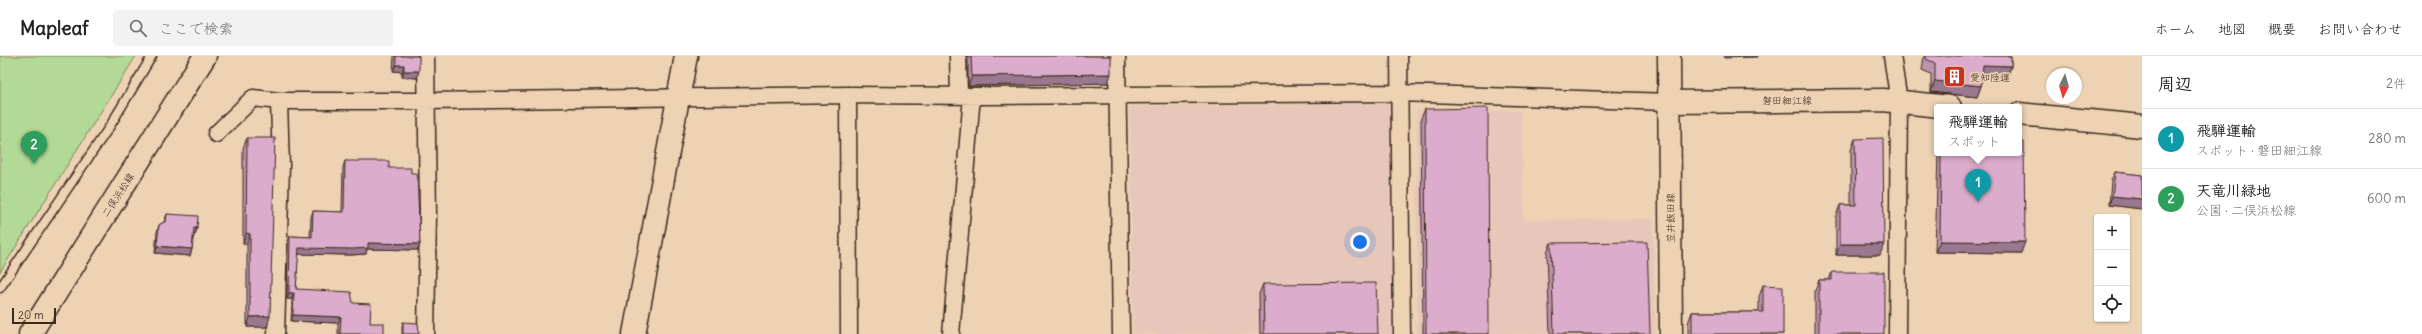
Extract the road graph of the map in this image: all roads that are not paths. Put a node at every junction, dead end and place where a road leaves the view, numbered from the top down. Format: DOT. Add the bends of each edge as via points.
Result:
graph roads {
  1 [pos="152,56"];
  2 [pos="205,56"];
  3 [pos="426,56"];
  4 [pos="686,56"];
  5 [pos="958,56"];
  6 [pos="1117,56"];
  7 [pos="1399,56"];
  8 [pos="1669,56"];
  9 [pos="1892,56"];
  10 [pos="1399,93"];
  11 [pos="1117,94"];
  12 [pos="848,95"];
  13 [pos="965,96"];
  14 [pos="678,98"];
  15 [pos="280,100"];
  16 [pos="426,101"];
  17 [pos="1669,102"];
  18 [pos="1899,102"];
  19 [pos="1934,105"];
  20 [pos="2022,114"];
  21 [pos="2142,126"];
  22 [pos="216,134"];
  23 [pos="0,288"];
  24 [pos="30,334"];
  25 [pos="276,334"];
  26 [pos="426,334"];
  27 [pos="634,334"];
  28 [pos="849,334"];
  29 [pos="951,334"];
  30 [pos="1121,334"];
  31 [pos="1402,334"];
  32 [pos="1671,334"];
  33 [pos="1897,334"];
  1 -- 23 [label="lane" via="110,126"];
  2 -- 24 [label="main road, 二俣浜松線"];
  3 -- 16 [label="street"];
  4 -- 14 [label="main road"];
  5 -- 13 [label="street"];
  6 -- 11 [label="street"];
  7 -- 10 [label="street"];
  8 -- 17 [label="main road"];
  9 -- 18 [label="street"];
  10 -- 11 [label="street"];
  10 -- 17 [label="street"];
  10 -- 31 [label="street"];
  11 -- 13 [label="street"];
  11 -- 30 [label="street"];
  12 -- 13 [label="street"];
  12 -- 14 [label="street"];
  12 -- 28 [label="street"];
  13 -- 29 [label="street"];
  14 -- 16 [label="street"];
  14 -- 27 [label="main road"];
  15 -- 16 [label="street"];
  15 -- 22 [label="street" via="253,98"];
  15 -- 25 [label="street" via="282,166"];
  16 -- 26 [label="street"];
  17 -- 18 [label="main road, 磐田細江線"];
  17 -- 32 [label="main road, 笠井飯田線"];
  18 -- 19 [label="main road, 磐田細江線"];
  18 -- 33 [label="street"];
  20 -- 21 [label="main road"];
}
